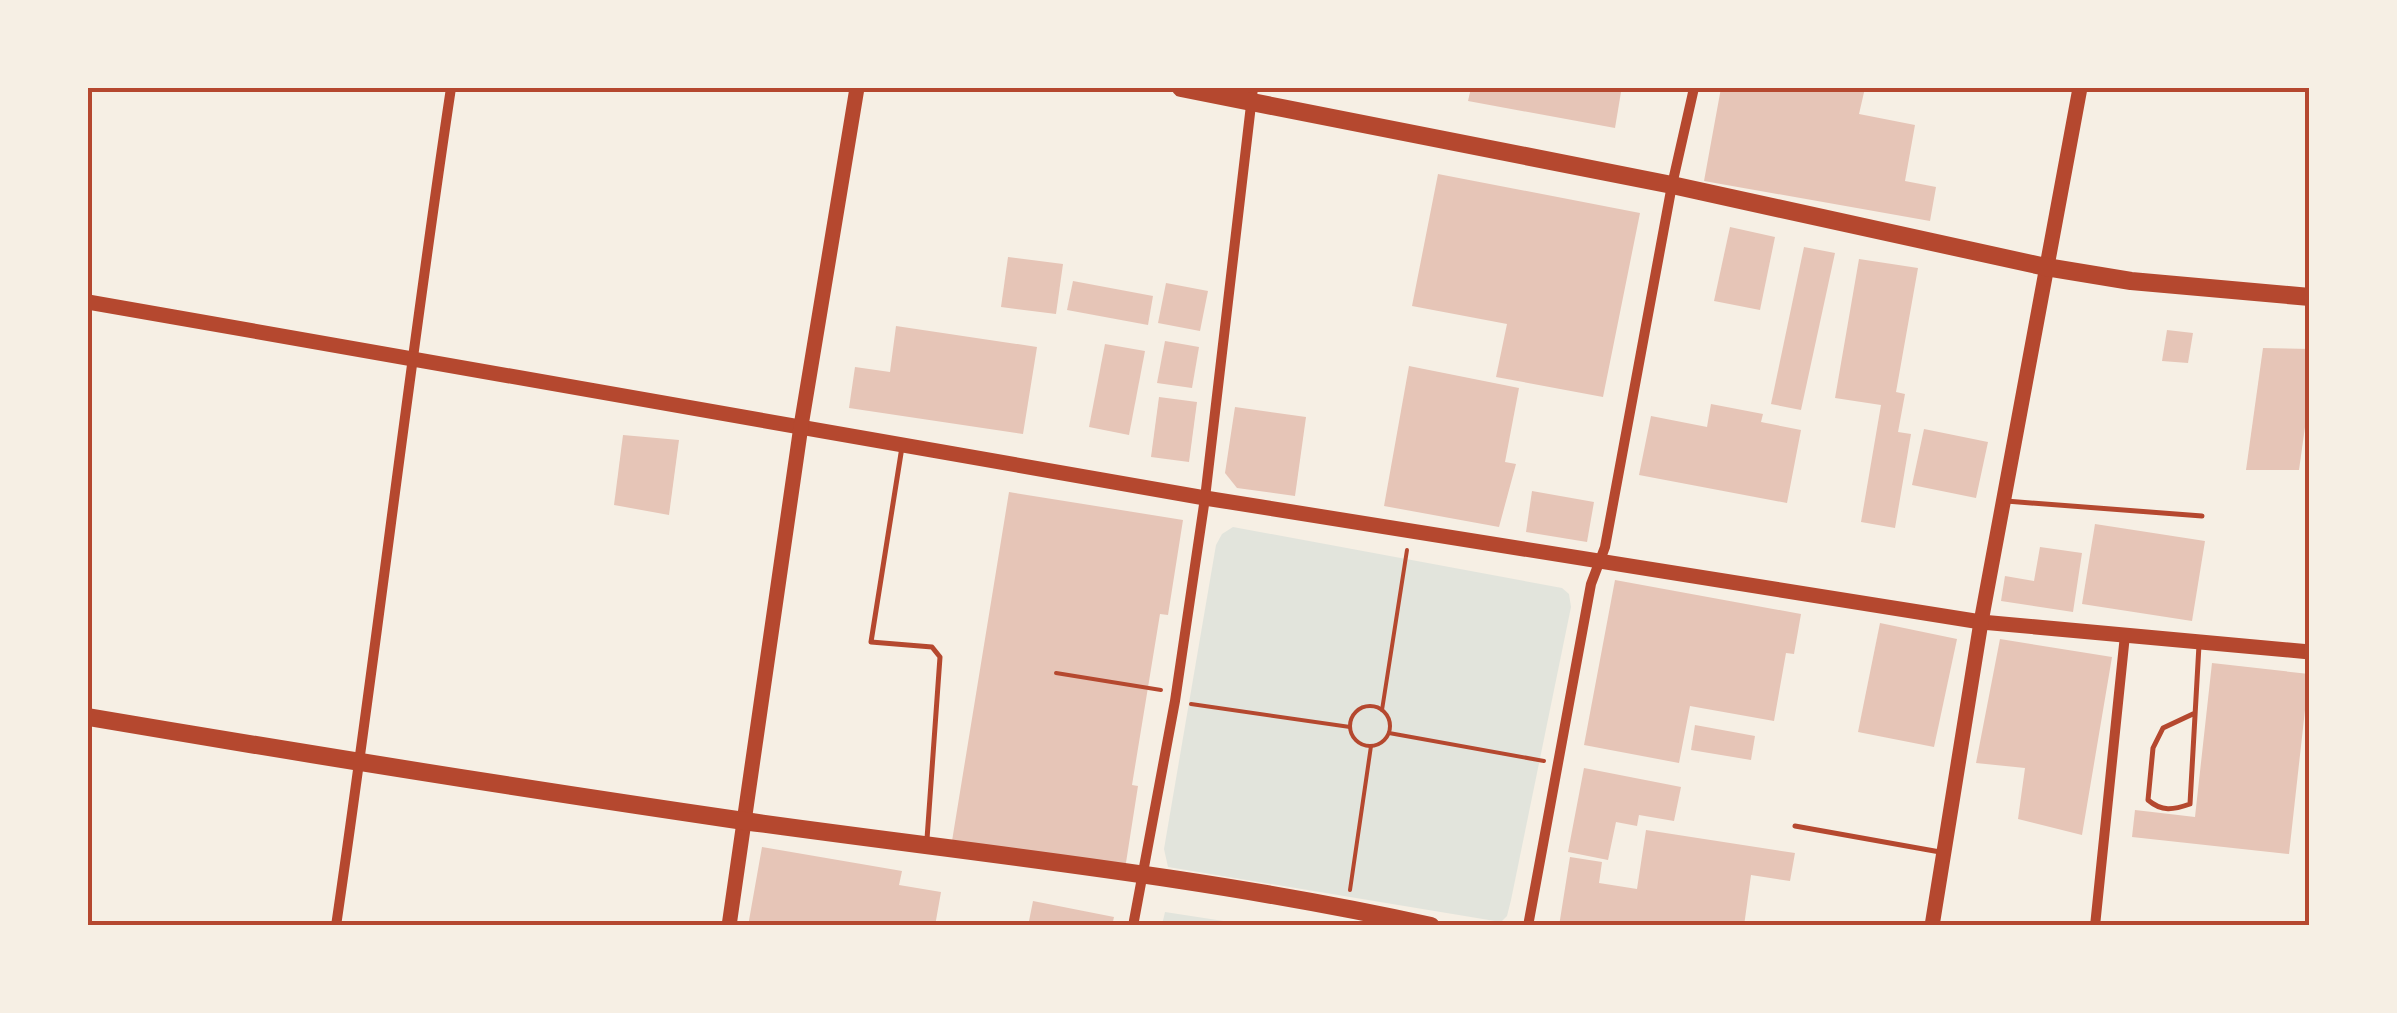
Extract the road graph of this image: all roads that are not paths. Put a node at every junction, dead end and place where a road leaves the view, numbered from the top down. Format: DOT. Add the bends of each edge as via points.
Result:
graph roads {
  1 [pos="451,88"];
  2 [pos="857,88"];
  3 [pos="1180,88"];
  4 [pos="1694,88"];
  5 [pos="2080,88"];
  6 [pos="1252,94"];
  7 [pos="1672,185"];
  8 [pos="2046,267"];
  9 [pos="2310,297"];
  10 [pos="88,302"];
  11 [pos="410,358"];
  12 [pos="801,426"];
  13 [pos="902,444"];
  14 [pos="1205,498"];
  15 [pos="2003,500"];
  16 [pos="2202,516"];
  17 [pos="1600,562"];
  18 [pos="1981,622"];
  19 [pos="2124,635"];
  20 [pos="2199,642"];
  21 [pos="2310,652"];
  22 [pos="2196,712"];
  23 [pos="88,717"];
  24 [pos="360,763"];
  25 [pos="746,821"];
  26 [pos="1795,826"];
  27 [pos="927,844"];
  28 [pos="1943,852"];
  29 [pos="1144,875"];
  30 [pos="336,926"];
  31 [pos="729,926"];
  32 [pos="1133,926"];
  33 [pos="1431,926"];
  34 [pos="1528,926"];
  35 [pos="1932,926"];
  36 [pos="2095,926"];
  1 -- 11 [label="street"];
  2 -- 12 [label="main road"];
  3 -- 6 [label="main road"];
  4 -- 7 [label="street"];
  5 -- 8 [label="main road"];
  6 -- 7 [label="main road"];
  6 -- 14 [label="street"];
  7 -- 8 [label="main road"];
  7 -- 17 [label="street"];
  8 -- 9 [label="main road"];
  8 -- 15 [label="main road"];
  10 -- 11 [label="main road"];
  11 -- 12 [label="main road"];
  11 -- 24 [label="street"];
  12 -- 13 [label="main road"];
  12 -- 25 [label="main road"];
  13 -- 14 [label="main road"];
  13 -- 27 [label="lane" via="871,642 932,647 940,657"];
  14 -- 17 [label="main road"];
  14 -- 29 [label="street"];
  15 -- 16 [label="lane"];
  15 -- 18 [label="main road"];
  17 -- 18 [label="main road"];
  17 -- 34 [label="street"];
  18 -- 19 [label="main road"];
  18 -- 28 [label="main road"];
  19 -- 20 [label="main road"];
  19 -- 36 [label="street"];
  20 -- 21 [label="main road"];
  20 -- 22 [label="lane"];
  22 -- 22 [label="lane" via="2190,804 2158,809 2148,800 2153,748 2164,728"];
  23 -- 24 [label="main road"];
  24 -- 25 [label="main road"];
  24 -- 30 [label="street"];
  25 -- 27 [label="main road"];
  25 -- 31 [label="main road"];
  26 -- 28 [label="lane"];
  27 -- 29 [label="main road"];
  28 -- 35 [label="main road"];
  29 -- 32 [label="street"];
  29 -- 33 [label="main road"];
}
